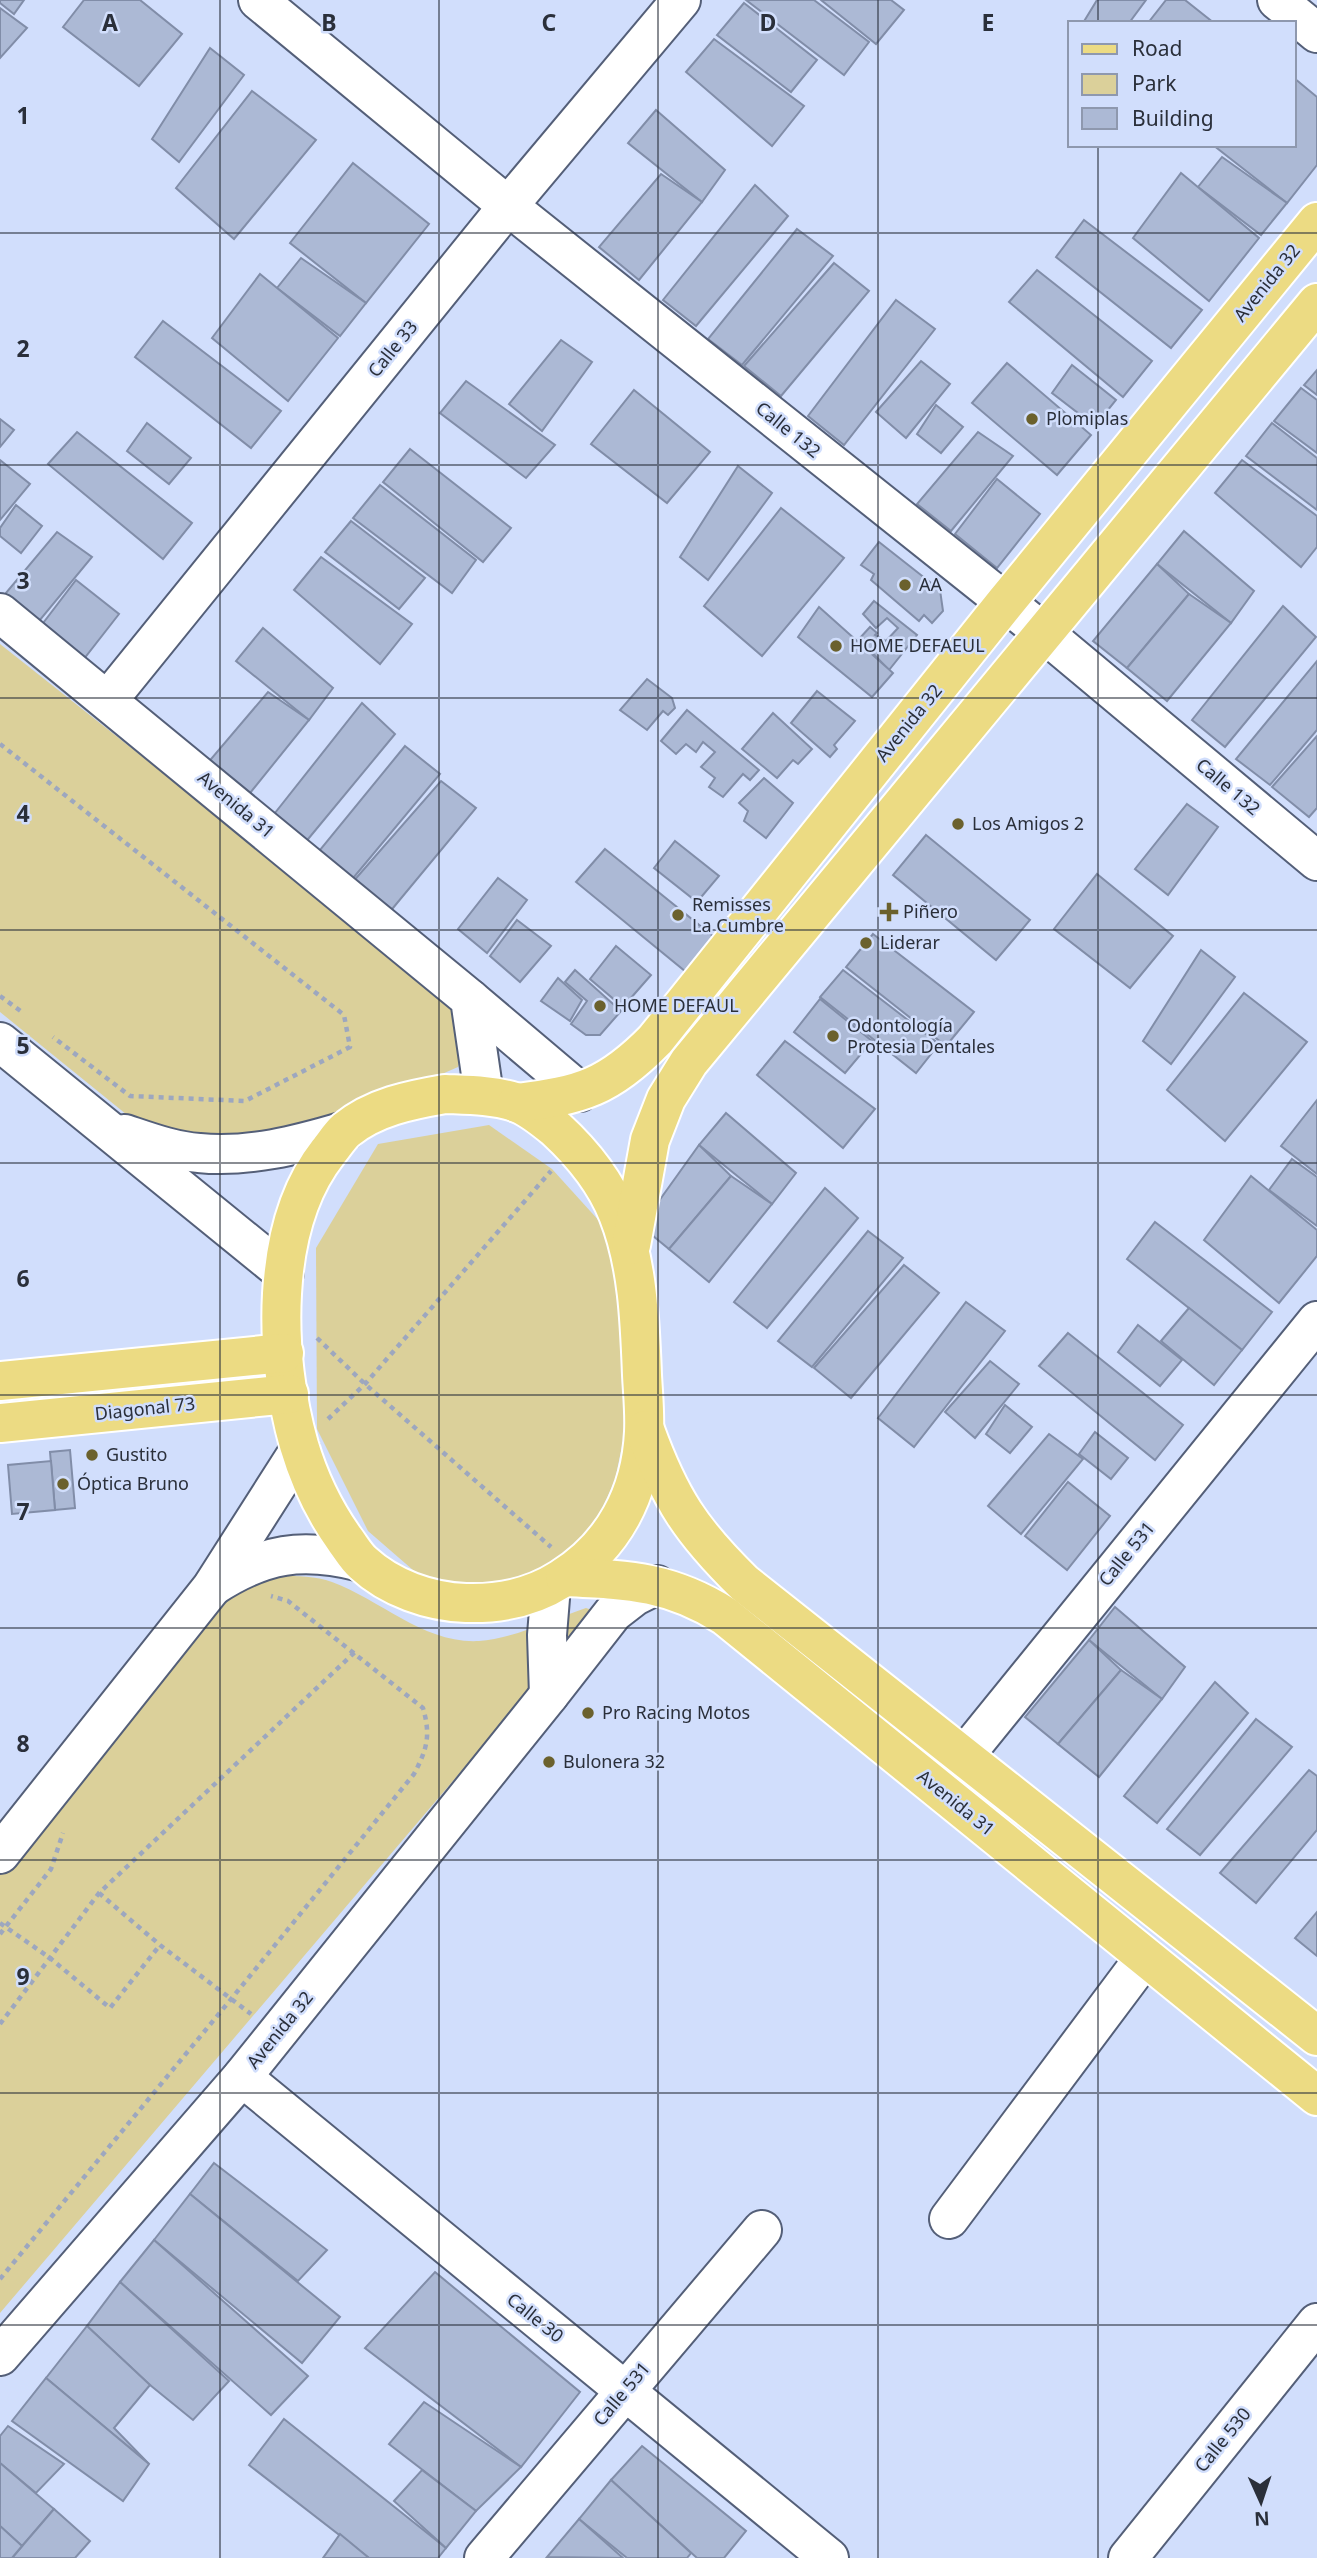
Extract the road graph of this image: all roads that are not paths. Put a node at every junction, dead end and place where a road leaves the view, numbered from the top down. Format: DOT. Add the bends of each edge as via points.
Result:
graph roads {
  1 [pos="258,0"];
  2 [pos="681,0"];
  3 [pos="1277,0"];
  4 [pos="1317,33"];
  5 [pos="508,206"];
  6 [pos="1317,222"];
  7 [pos="1317,303"];
  8 [pos="1004,603"];
  9 [pos="0,613"];
  10 [pos="1044,634"];
  11 [pos="108,700"];
  12 [pos="1317,861"];
  13 [pos="470,999"];
  14 [pos="0,1042"];
  15 [pos="580,1092"];
  16 [pos="501,1099"];
  17 [pos="104,1127"];
  18 [pos="345,1131"];
  19 [pos="630,1254"];
  20 [pos="284,1273"];
  21 [pos="1317,1321"];
  22 [pos="283,1339"];
  23 [pos="0,1381"];
  24 [pos="289,1394"];
  25 [pos="0,1423"];
  26 [pos="644,1428"];
  27 [pos="298,1442"];
  28 [pos="361,1562"];
  29 [pos="564,1577"];
  30 [pos="657,1585"];
  31 [pos="212,1587"];
  32 [pos="549,1695"];
  33 [pos="962,1756"];
  34 [pos="938,1788"];
  35 [pos="0,1854"];
  36 [pos="1145,1957"];
  37 [pos="1317,2036"];
  38 [pos="242,2077"];
  39 [pos="1317,2096"];
  40 [pos="949,2219"];
  41 [pos="761,2230"];
  42 [pos="1317,2323"];
  43 [pos="0,2356"];
  44 [pos="625,2391"];
  45 [pos="484,2558"];
  46 [pos="828,2558"];
  47 [pos="1128,2558"];
  1 -- 5 [label="street, Calle 132"];
  2 -- 5 [label="street, Calle 33"];
  3 -- 4 [label="street"];
  5 -- 8 [label="street, Calle 132"];
  5 -- 11 [label="street, Calle 33"];
  6 -- 8 [label="main road, Avenida 32"];
  7 -- 10 [label="main road"];
  8 -- 10 [label="street, Calle 132"];
  8 -- 15 [label="main road, Avenida 32" via="655,1040 632,1064"];
  9 -- 11 [label="street, Avenida 31"];
  10 -- 12 [label="street, Calle 132"];
  10 -- 19 [label="main road" via="689,1062 666,1099 650,1140"];
  11 -- 13 [label="street, Avenida 31"];
  13 -- 15 [label="street, Avenida 31"];
  13 -- 16 [label="street"];
  14 -- 17 [label="street"];
  15 -- 16 [label="main road, Avenida 32" via="553,1099"];
  16 -- 18 [label="main road, Avenida 32" via="445,1094 406,1101"];
  16 -- 19 [label="main road" via="547,1121 572,1144 598,1176 618,1214"];
  17 -- 18 [label="street" via="160,1146 228,1154 288,1146"];
  17 -- 20 [label="street"];
  18 -- 20 [label="main road" via="316,1168 299,1202"];
  19 -- 26 [label="main road" via="641,1327"];
  20 -- 22 [label="main road"];
  21 -- 33 [label="street, Calle 531"];
  22 -- 23 [label="main road"];
  22 -- 24 [label="main road"];
  24 -- 25 [label="main road, Diagonal 73"];
  24 -- 27 [label="main road"];
  26 -- 29 [label="main road" via="632,1497 593,1556"];
  26 -- 33 [label="main road" via="674,1499 718,1558"];
  27 -- 28 [label="main road" via="315,1489"];
  27 -- 31 [label="street"];
  28 -- 29 [label="main road" via="419,1595 452,1603 519,1598"];
  28 -- 31 [label="street" via="331,1554 267,1558"];
  29 -- 30 [label="main road, Avenida 31"];
  29 -- 32 [label="street" via="547,1635"];
  30 -- 32 [label="street, Avenida 32" via="613,1613"];
  30 -- 34 [label="main road, Avenida 31" via="701,1601 725,1616"];
  31 -- 35 [label="street"];
  32 -- 38 [label="street, Avenida 32"];
  33 -- 34 [label="street, Calle 531"];
  33 -- 37 [label="main road"];
  34 -- 36 [label="main road, Avenida 31"];
  36 -- 39 [label="main road, Avenida 31"];
  36 -- 40 [label="street"];
  38 -- 43 [label="street, Avenida 32"];
  38 -- 44 [label="street, Calle 30"];
  41 -- 44 [label="street, Calle 531"];
  42 -- 47 [label="street, Calle 530"];
  44 -- 45 [label="street, Calle 531"];
  44 -- 46 [label="street, Calle 30"];
}
